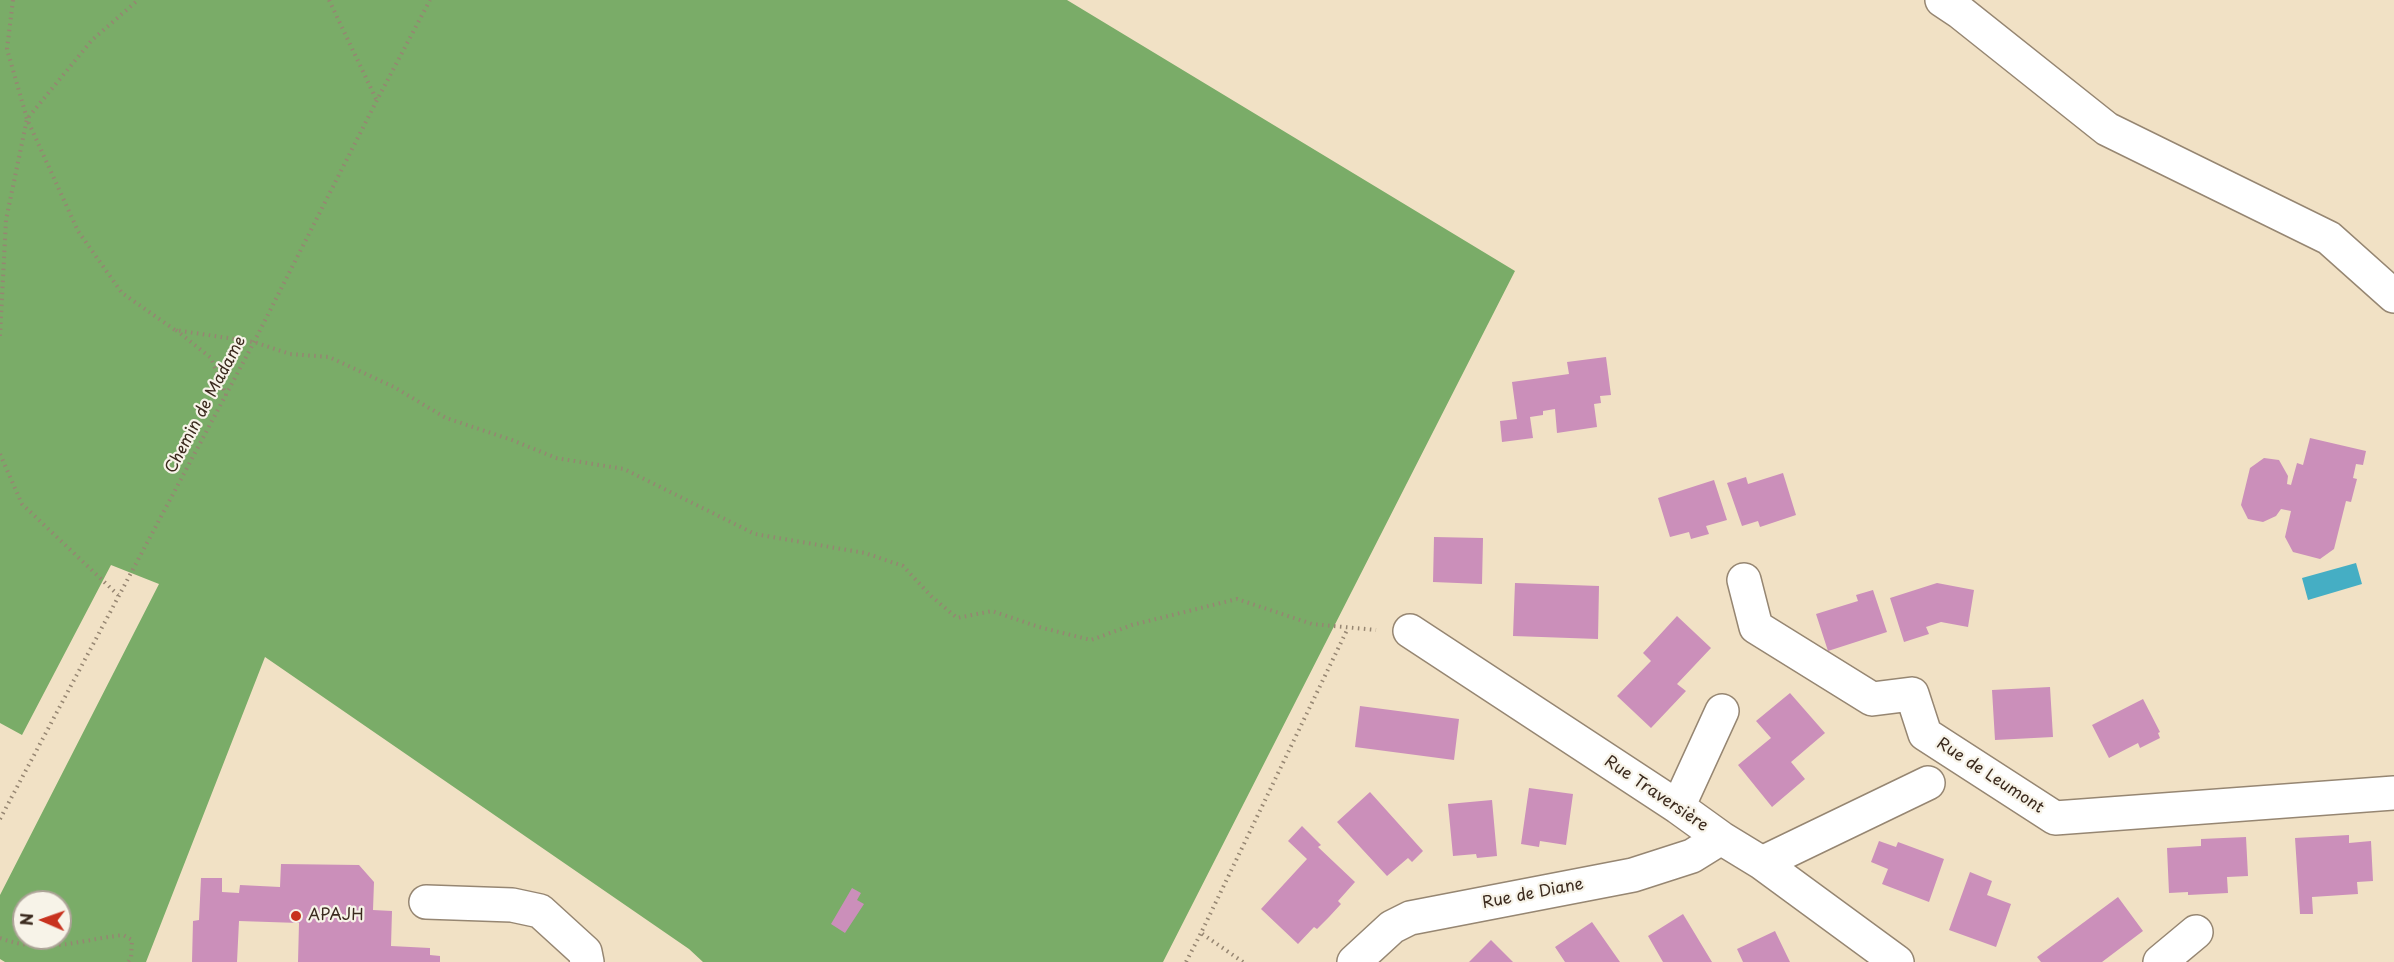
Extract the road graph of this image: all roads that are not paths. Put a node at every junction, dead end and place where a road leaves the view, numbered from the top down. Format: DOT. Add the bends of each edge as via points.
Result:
graph roads {
  1 [pos="1942,0"];
  2 [pos="2394,296"];
  3 [pos="1744,580"];
  4 [pos="1410,631"];
  5 [pos="1722,711"];
  6 [pos="1928,783"];
  7 [pos="2394,793"];
  8 [pos="1678,807"];
  9 [pos="1721,838"];
  10 [pos="1762,863"];
  11 [pos="426,902"];
  12 [pos="2196,932"];
  13 [pos="587,962"];
  14 [pos="1354,962"];
  15 [pos="1897,962"];
  16 [pos="2160,962"];
  1 -- 2 [label="street" via="2107,129 2329,238"];
  3 -- 7 [label="street, Rue de Leumont" via="1756,627 1872,699 1912,693 1925,734 2055,818"];
  4 -- 8 [label="street, Rue Traversière"];
  5 -- 8 [label="street"];
  6 -- 10 [label="street"];
  8 -- 9 [label="street, Rue Traversière"];
  9 -- 10 [label="street, Rue Traversière"];
  9 -- 14 [label="street, Rue de Diane" via="1692,856 1633,874 1410,918 1392,927"];
  10 -- 15 [label="street, Rue Traversière"];
  11 -- 13 [label="street" via="512,905 540,911 585,952"];
  12 -- 16 [label="street"];
}
